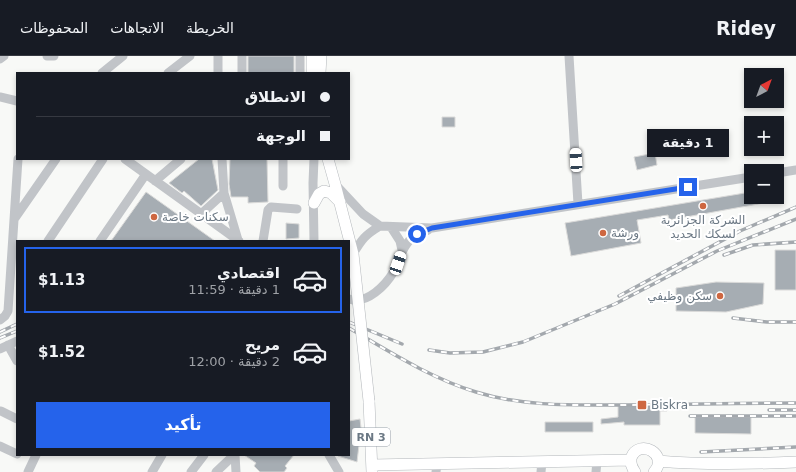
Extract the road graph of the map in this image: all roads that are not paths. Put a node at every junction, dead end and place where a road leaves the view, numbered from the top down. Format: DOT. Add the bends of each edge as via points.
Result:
graph roads {
  1 [pos="4,56"];
  2 [pos="47,56"];
  3 [pos="54,56"];
  4 [pos="123,56"];
  5 [pos="190,56"];
  6 [pos="218,56"];
  7 [pos="242,56"];
  8 [pos="300,56"];
  9 [pos="312,56"];
  10 [pos="320,56"];
  11 [pos="569,56"];
  12 [pos="0,59"];
  13 [pos="103,72"];
  14 [pos="169,72"];
  15 [pos="218,72"];
  16 [pos="242,72"];
  17 [pos="300,72"];
  18 [pos="312,72"];
  19 [pos="320,72"];
  20 [pos="0,97"];
  21 [pos="16,101"];
  22 [pos="18,160"];
  23 [pos="55,160"];
  24 [pos="102,160"];
  25 [pos="129,160"];
  26 [pos="180,160"];
  27 [pos="222,160"];
  28 [pos="283,160"];
  29 [pos="314,160"];
  30 [pos="328,160"];
  31 [pos="796,170"];
  32 [pos="784,172"];
  33 [pos="146,174"];
  34 [pos="744,178"];
  35 [pos="155,181"];
  36 [pos="335,184"];
  37 [pos="283,186"];
  38 [pos="224,193"];
  39 [pos="340,202"];
  40 [pos="314,204"];
  41 [pos="578,204"];
  42 [pos="297,208"];
  43 [pos="201,214"];
  44 [pos="15,218"];
  45 [pos="380,226"];
  46 [pos="391,227"];
  47 [pos="432,228"];
  48 [pos="49,240"];
  49 [pos="101,240"];
  50 [pos="237,240"];
  51 [pos="238,240"];
  52 [pos="263,240"];
  53 [pos="314,240"];
  54 [pos="350,240"];
  55 [pos="350,242"];
  56 [pos="402,250"];
  57 [pos="353,254"];
  58 [pos="16,285"];
  59 [pos="9,294"];
  60 [pos="350,299"];
  61 [pos="0,320"];
  62 [pos="16,341"];
  63 [pos="4,347"];
  64 [pos="16,360"];
  65 [pos="1,411"];
  66 [pos="16,418"];
  67 [pos="0,446"];
  68 [pos="16,454"];
  69 [pos="23,456"];
  70 [pos="161,456"];
  71 [pos="203,456"];
  72 [pos="234,456"];
  73 [pos="235,456"];
  74 [pos="330,456"];
  75 [pos="34,458"];
  76 [pos="631,460"];
  77 [pos="658,461"];
  78 [pos="796,462"];
  79 [pos="596,466"];
  80 [pos="541,467"];
  81 [pos="437,468"];
  82 [pos="485,468"];
  83 [pos="372,469"];
  84 [pos="239,470"];
  85 [pos="28,472"];
  86 [pos="152,472"];
  87 [pos="191,472"];
  88 [pos="216,472"];
  89 [pos="339,472"];
  90 [pos="635,472"];
  91 [pos="654,472"];
  1 -- 12 [label="street"];
  2 -- 3 [label="street"];
  4 -- 13 [label="street"];
  5 -- 14 [label="street"];
  6 -- 15 [label="street"];
  7 -- 16 [label="street"];
  8 -- 17 [label="street"];
  9 -- 18 [label="main road"];
  10 -- 19 [label="main road"];
  11 -- 41 [label="street"];
  20 -- 21 [label="street"];
  22 -- 44 [label="street"];
  23 -- 44 [label="street"];
  24 -- 48 [label="street"];
  25 -- 33 [label="street"];
  26 -- 35 [label="street"];
  27 -- 38 [label="street"];
  28 -- 37 [label="street"];
  29 -- 40 [label="street"];
  30 -- 36 [label="main road, RN 3"];
  31 -- 32 [label="street"];
  33 -- 35 [label="street"];
  33 -- 49 [label="street"];
  34 -- 41 [label="street"];
  35 -- 43 [label="street"];
  36 -- 39 [label="main road, RN 3"];
  36 -- 45 [label="street" via="363,214"];
  38 -- 43 [label="street"];
  38 -- 51 [label="street"];
  39 -- 40 [label="main road" via="331,193 324,191 319,194"];
  39 -- 54 [label="main road, RN 3"];
  40 -- 53 [label="street"];
  41 -- 47 [label="street"];
  42 -- 52 [label="street" via="271,207 268,210"];
  43 -- 50 [label="street"];
  44 -- 59 [label="street"];
  45 -- 46 [label="street"];
  45 -- 57 [label="street" via="361,240"];
  46 -- 47 [label="street"];
  46 -- 56 [label="street" via="400,240"];
  47 -- 56 [label="street" via="413,237"];
  55 -- 57 [label="main road, RN 3"];
  56 -- 60 [label="street" via="393,273 384,285 364,299"];
  57 -- 83 [label="main road, RN 3, bridge" via="369,401"];
  58 -- 59 [label="street"];
  59 -- 61 [label="street" via="8,311"];
  62 -- 63 [label="street"];
  63 -- 64 [label="street"];
  65 -- 66 [label="street"];
  67 -- 68 [label="street"];
  69 -- 75 [label="street"];
  70 -- 86 [label="street"];
  71 -- 87 [label="street"];
  72 -- 88 [label="street"];
  73 -- 84 [label="street"];
  74 -- 89 [label="street"];
  75 -- 85 [label="street"];
  76 -- 77 [label="main road" via="638,450 647,448 655,452"];
  76 -- 79 [label="main road"];
  76 -- 90 [label="main road"];
  77 -- 78 [label="main road" via="741,464"];
  77 -- 91 [label="main road"];
  79 -- 80 [label="main road"];
  80 -- 82 [label="main road"];
  81 -- 82 [label="main road"];
  81 -- 83 [label="main road"];
}
